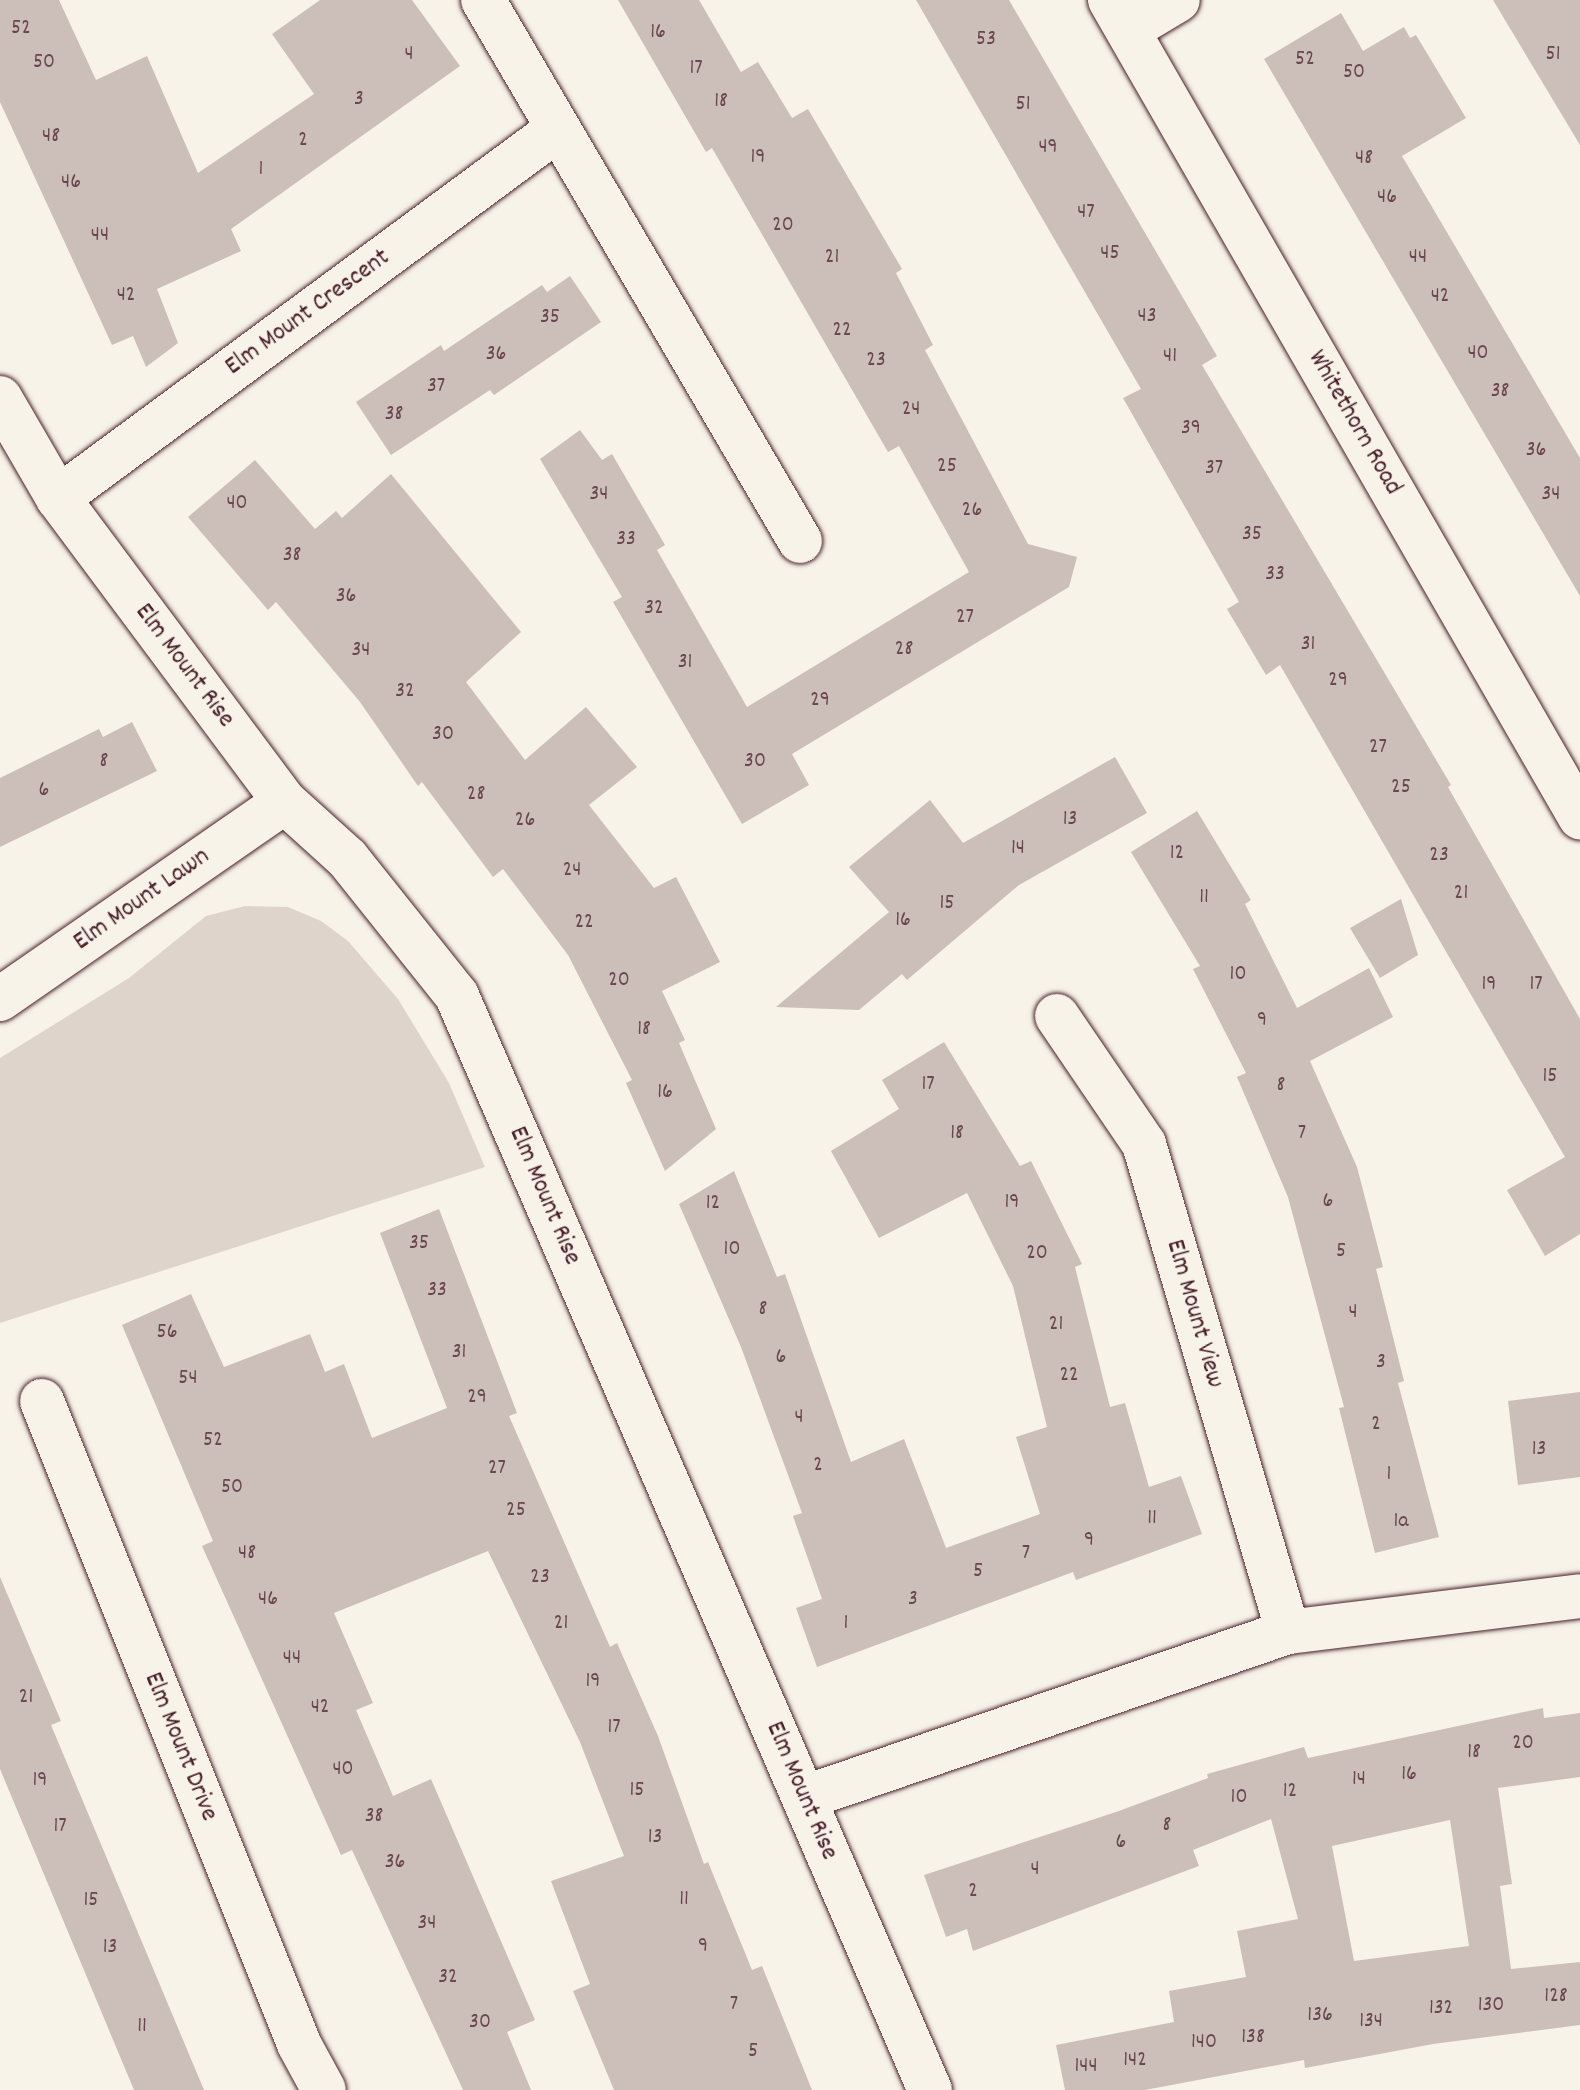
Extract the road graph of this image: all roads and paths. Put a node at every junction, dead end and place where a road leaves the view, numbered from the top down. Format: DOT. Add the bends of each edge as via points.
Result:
graph roads {
  1 [pos="483,0"];
  2 [pos="1178,0"];
  3 [pos="1119,15"];
  4 [pos="558,129"];
  5 [pos="0,398"];
  6 [pos="58,498"];
  7 [pos="800,541"];
  8 [pos="285,802"];
  9 [pos="1580,817"];
  10 [pos="0,999"];
  11 [pos="1057,1016"];
  12 [pos="42,1401"];
  13 [pos="1580,1596"];
  14 [pos="1288,1632"];
  15 [pos="806,1797"];
  16 [pos="324,2090"];
  17 [pos="930,2090"];
  1 -- 4 [label="street"];
  2 -- 3 [label="street, Whitethorn Road"];
  3 -- 9 [label="street, Whitethorn Road"];
  4 -- 6 [label="street, Elm Mount Crescent"];
  4 -- 7 [label="street"];
  5 -- 6 [label="street, Elm Mount Rise"];
  6 -- 8 [label="street, Elm Mount Rise"];
  8 -- 10 [label="street, Elm Mount Lawn"];
  8 -- 15 [label="street, Elm Mount Rise" via="347,858 457,996"];
  11 -- 14 [label="street, Elm Mount View" via="1144,1144"];
  12 -- 16 [label="street, Elm Mount Drive" via="299,2044"];
  13 -- 14 [label="street"];
  14 -- 15 [label="street"];
  15 -- 17 [label="street, Elm Mount Rise" via="874,1969"];
}
